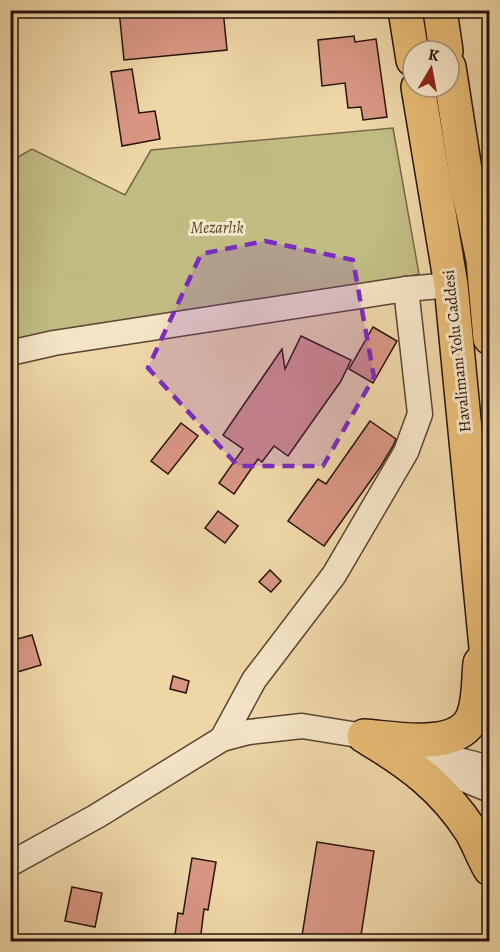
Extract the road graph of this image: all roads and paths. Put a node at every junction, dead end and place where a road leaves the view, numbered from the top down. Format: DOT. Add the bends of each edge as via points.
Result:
graph roads {
  1 [pos="405,10"];
  2 [pos="440,10"];
  3 [pos="410,39"];
  4 [pos="445,39"];
  5 [pos="420,99"];
  6 [pos="457,99"];
  7 [pos="479,192"];
  8 [pos="486,256"];
  9 [pos="451,285"];
  10 [pos="406,289"];
  11 [pos="489,338"];
  12 [pos="10,353"];
  13 [pos="484,622"];
  14 [pos="489,689"];
  15 [pos="364,736"];
  16 [pos="222,739"];
  17 [pos="489,768"];
  18 [pos="489,790"];
  19 [pos="10,864"];
  20 [pos="489,869"];
  1 -- 3 [label="highway"];
  2 -- 4 [label="highway"];
  5 -- 9 [label="highway, Havalimanı Yolu Caddesi"];
  6 -- 7 [label="highway, Havalimanı Yolu Caddesi"];
  7 -- 8 [label="highway, Havalimanı Yolu Caddesi"];
  8 -- 11 [label="highway, Havalimanı Yolu Caddesi"];
  9 -- 10 [label="street"];
  9 -- 13 [label="highway, Havalimanı Yolu Caddesi"];
  10 -- 12 [label="street"];
  10 -- 16 [label="street" via="420,414 406,452 334,575 254,680"];
  13 -- 14 [label="highway, Havalimanı Yolu Caddesi"];
  13 -- 15 [label="highway" via="475,706 470,722 458,734 429,741"];
  15 -- 16 [label="street" via="302,726"];
  15 -- 17 [label="street"];
  15 -- 18 [label="street"];
  15 -- 20 [label="highway" via="406,761 442,793 471,832"];
  16 -- 19 [label="street"];
}
